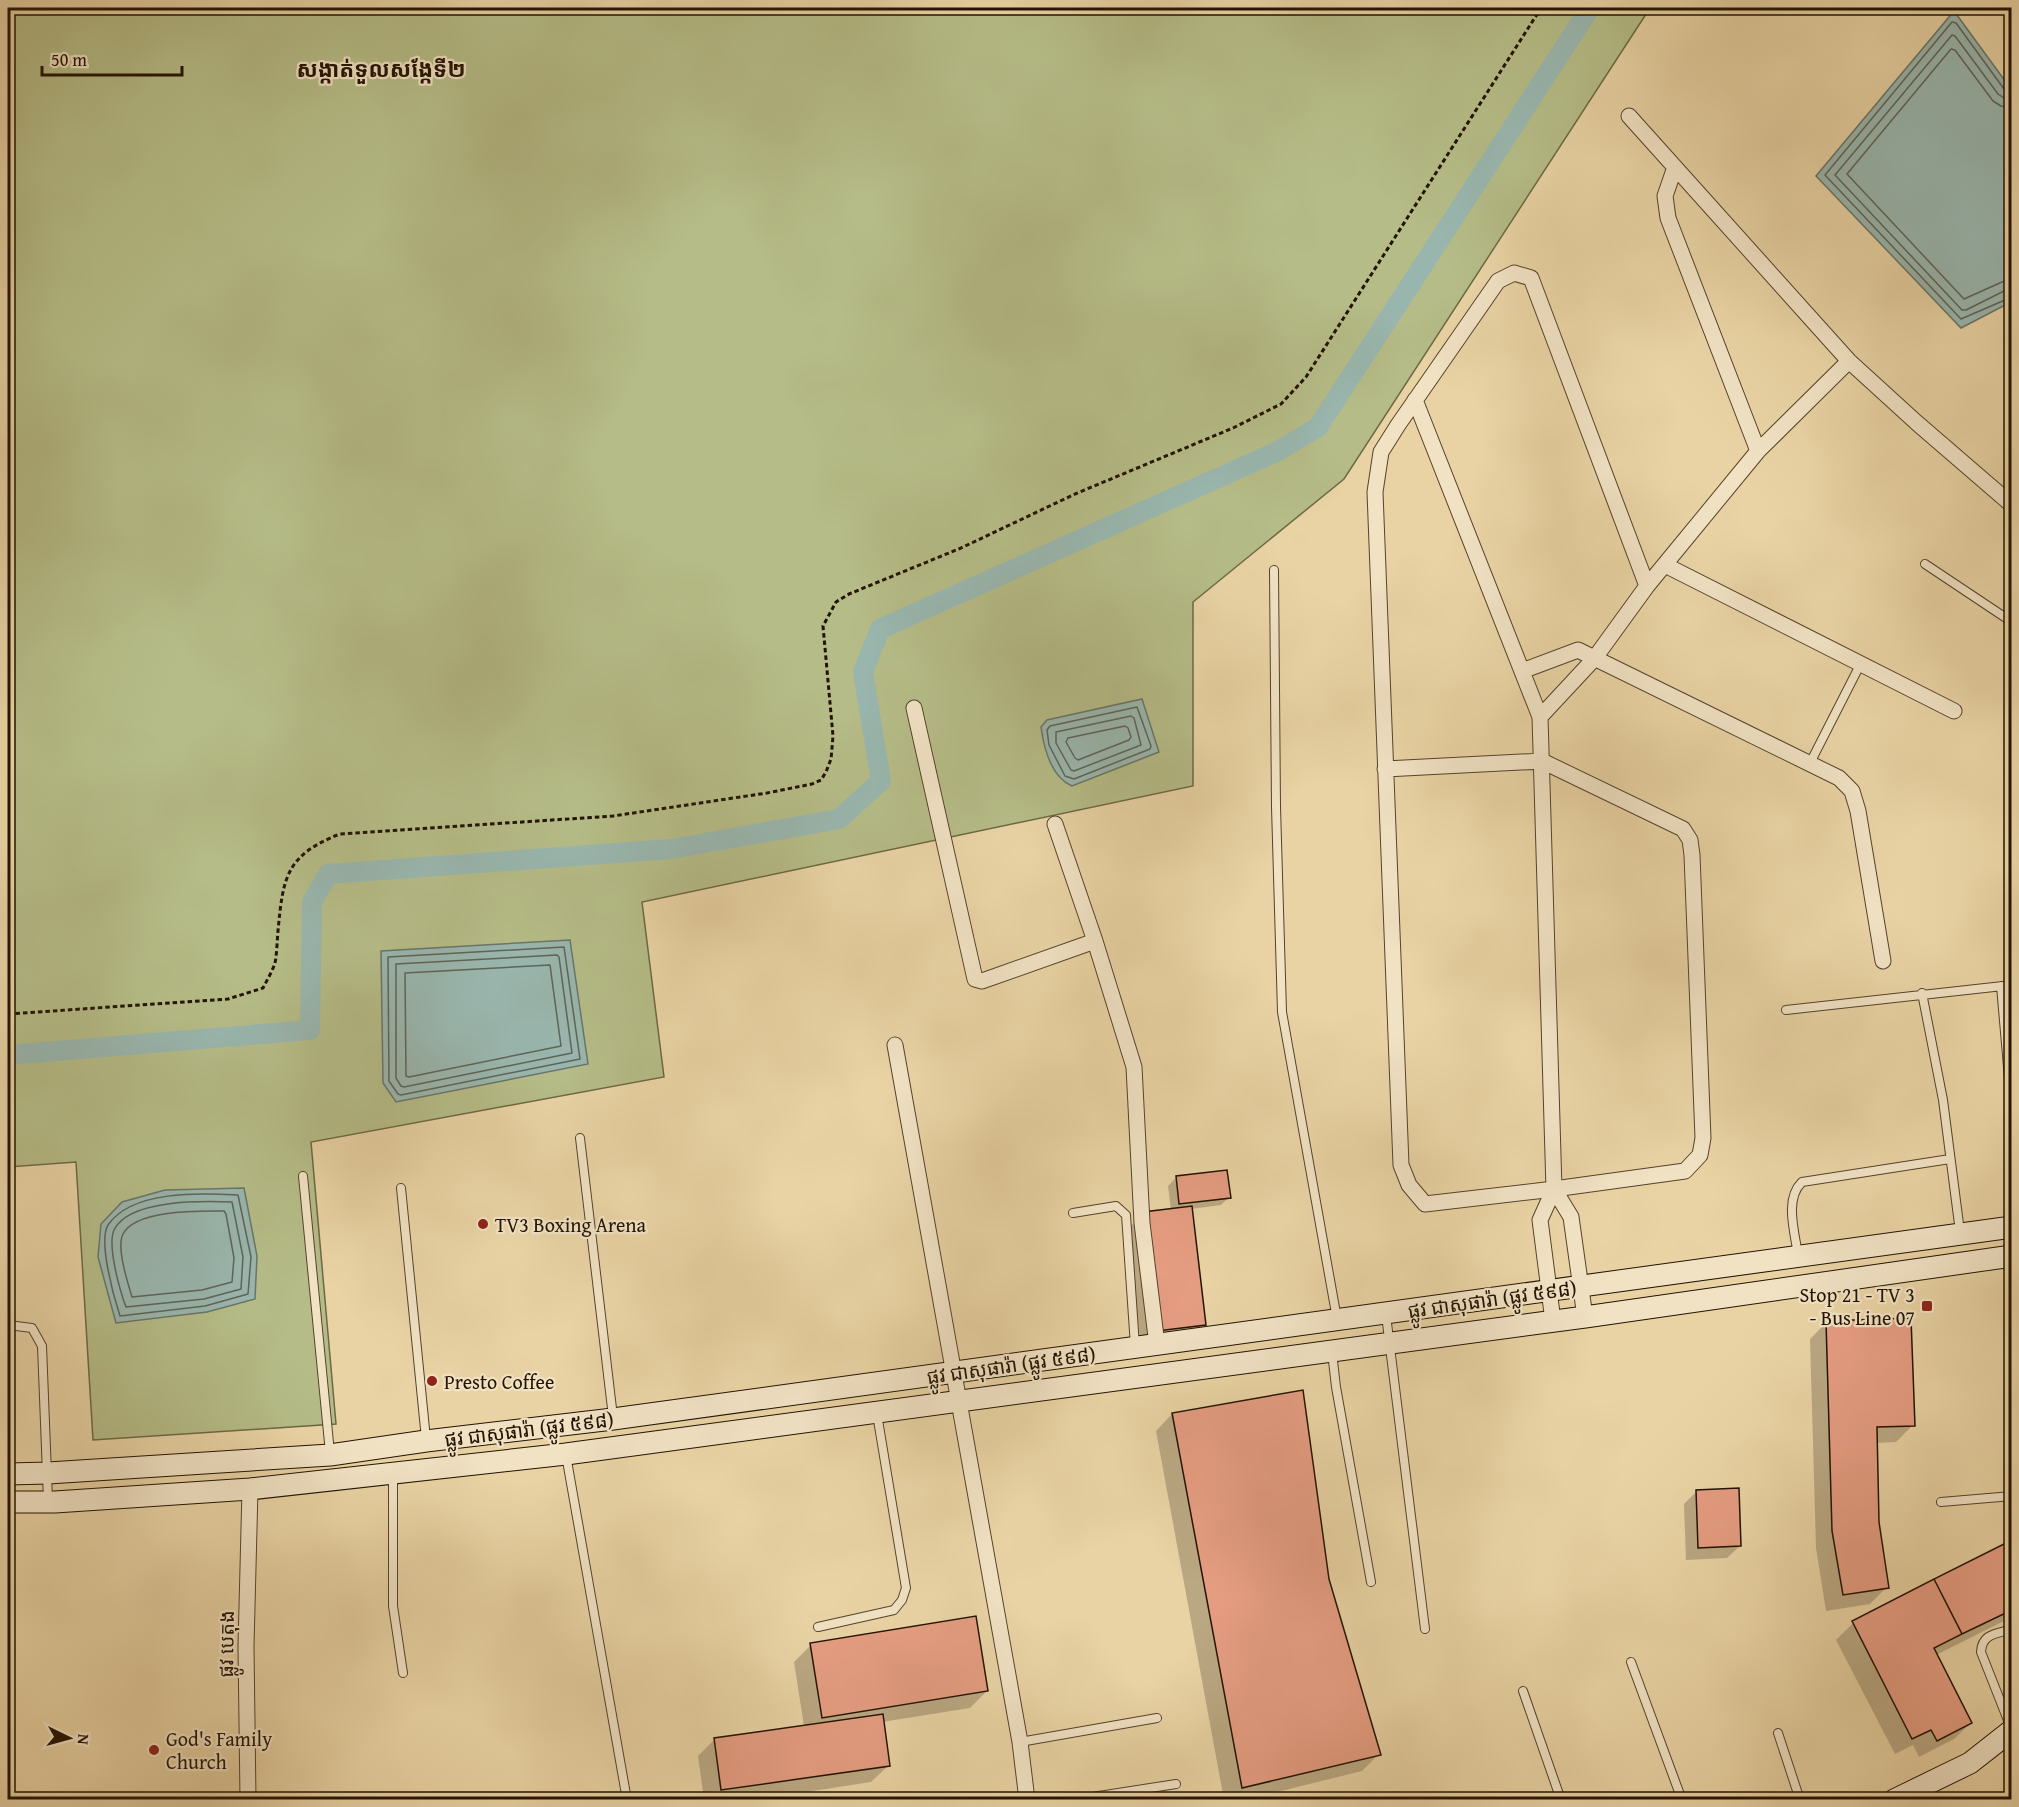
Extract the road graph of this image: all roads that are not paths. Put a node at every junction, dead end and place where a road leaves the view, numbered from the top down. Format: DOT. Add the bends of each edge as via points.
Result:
graph roads {
  1 [pos="1629,116"];
  2 [pos="1675,167"];
  3 [pos="1849,361"];
  4 [pos="1415,400"];
  5 [pos="1758,451"];
  6 [pos="2012,505"];
  7 [pos="1925,564"];
  8 [pos="1665,565"];
  9 [pos="1274,570"];
  10 [pos="1647,586"];
  11 [pos="2012,622"];
  12 [pos="1594,659"];
  13 [pos="1860,665"];
  14 [pos="1522,671"];
  15 [pos="914,708"];
  16 [pos="1954,711"];
  17 [pos="1540,717"];
  18 [pos="1542,761"];
  19 [pos="1809,765"];
  20 [pos="1385,769"];
  21 [pos="1055,824"];
  22 [pos="1095,941"];
  23 [pos="1883,961"];
  24 [pos="2012,985"];
  25 [pos="2001,986"];
  26 [pos="1922,993"];
  27 [pos="1786,1010"];
  28 [pos="895,1045"];
  29 [pos="2010,1090"];
  30 [pos="580,1138"];
  31 [pos="1950,1159"];
  32 [pos="303,1176"];
  33 [pos="401,1188"];
  34 [pos="1554,1189"];
  35 [pos="1072,1213"];
  36 [pos="2012,1227"];
  37 [pos="1961,1234"];
  38 [pos="1798,1256"];
  39 [pos="2012,1256"];
  40 [pos="1581,1287"];
  41 [pos="1550,1291"];
  42 [pos="1386,1313"];
  43 [pos="1585,1317"];
  44 [pos="1337,1320"];
  45 [pos="1553,1321"];
  46 [pos="8,1325"];
  47 [pos="1270,1329"];
  48 [pos="1389,1343"];
  49 [pos="1156,1345"];
  50 [pos="1135,1348"];
  51 [pos="1332,1350"];
  52 [pos="1274,1359"];
  53 [pos="954,1372"];
  54 [pos="960,1401"];
  55 [pos="876,1412"];
  56 [pos="613,1419"];
  57 [pos="498,1433"];
  58 [pos="426,1441"];
  59 [pos="566,1454"];
  60 [pos="330,1455"];
  61 [pos="502,1461"];
  62 [pos="48,1473"];
  63 [pos="8,1474"];
  64 [pos="393,1474"];
  65 [pos="250,1489"];
  66 [pos="2012,1496"];
  67 [pos="8,1502"];
  68 [pos="48,1502"];
  69 [pos="1941,1502"];
  70 [pos="1371,1582"];
  71 [pos="818,1627"];
  72 [pos="1425,1629"];
  73 [pos="2012,1629"];
  74 [pos="1631,1662"];
  75 [pos="403,1673"];
  76 [pos="1523,1691"];
  77 [pos="1157,1718"];
  78 [pos="2012,1729"];
  79 [pos="1778,1733"];
  80 [pos="1020,1742"];
  81 [pos="1176,1784"];
  82 [pos="8,1794"];
  83 [pos="8,1800"];
  84 [pos="248,1800"];
  85 [pos="627,1800"];
  86 [pos="1027,1800"];
  87 [pos="1073,1800"];
  88 [pos="1562,1800"];
  89 [pos="1682,1800"];
  90 [pos="1800,1800"];
  91 [pos="1894,1800"];
  1 -- 2 [label="street"];
  2 -- 3 [label="street"];
  2 -- 5 [label="street" via="1665,196 1668,218"];
  3 -- 5 [label="street"];
  3 -- 6 [label="street"];
  4 -- 10 [label="street" via="1498,282 1514,273 1531,278"];
  4 -- 14 [label="street"];
  4 -- 20 [label="street" via="1381,452 1375,492"];
  5 -- 8 [label="street"];
  7 -- 11 [label="lane"];
  8 -- 10 [label="street"];
  8 -- 13 [label="street"];
  9 -- 44 [label="lane" via="1282,1012"];
  10 -- 12 [label="street"];
  12 -- 14 [label="street" via="1578,650"];
  12 -- 17 [label="street"];
  12 -- 19 [label="street"];
  13 -- 16 [label="street"];
  13 -- 19 [label="lane"];
  14 -- 17 [label="street"];
  15 -- 22 [label="street" via="975,979 982,981"];
  17 -- 18 [label="street"];
  18 -- 20 [label="street"];
  18 -- 34 [label="street"];
  18 -- 34 [label="street" via="1683,829 1690,840 1703,1138 1700,1155 1685,1171"];
  19 -- 23 [label="street" via="1839,778 1852,791"];
  20 -- 34 [label="street" via="1401,1165 1408,1185 1425,1204"];
  21 -- 22 [label="street"];
  22 -- 49 [label="street" via="1134,1067 1142,1222"];
  24 -- 25 [label="lane"];
  25 -- 26 [label="lane"];
  25 -- 29 [label="lane"];
  26 -- 27 [label="lane"];
  26 -- 31 [label="lane"];
  28 -- 53 [label="street"];
  30 -- 56 [label="lane"];
  31 -- 37 [label="lane"];
  31 -- 38 [label="lane" via="1802,1182 1795,1188 1792,1203"];
  32 -- 60 [label="lane"];
  33 -- 58 [label="lane"];
  34 -- 40 [label="street" via="1571,1217"];
  34 -- 41 [label="street" via="1540,1220"];
  35 -- 50 [label="lane" via="1116,1206 1126,1215"];
  36 -- 37 [label="main road, ផ្លូវ ជាសុផារ៉ា (ផ្លូវ ៥៩៨)"];
  37 -- 38 [label="main road, ផ្លូវ ជាសុផារ៉ា (ផ្លូវ ៥៩៨)"];
  38 -- 40 [label="main road, ផ្លូវ ជាសុផារ៉ា (ផ្លូវ ៥៩៨)"];
  39 -- 43 [label="main road, ផ្លូវ ជាសុផារ៉ា (ផ្លូវ ៥៩៨)"];
  40 -- 41 [label="main road, ផ្លូវ ជាសុផារ៉ា (ផ្លូវ ៥៩៨)"];
  40 -- 43 [label="street"];
  41 -- 42 [label="main road, ផ្លូវ ជាសុផារ៉ា (ផ្លូវ ៥៩៨)"];
  41 -- 45 [label="street"];
  42 -- 44 [label="main road, ផ្លូវ ជាសុផារ៉ា (ផ្លូវ ៥៩៨)"];
  42 -- 48 [label="lane"];
  43 -- 45 [label="main road, ផ្លូវ ជាសុផារ៉ា (ផ្លូវ ៥៩៨)"];
  44 -- 47 [label="main road, ផ្លូវ ជាសុផារ៉ា (ផ្លូវ ៥៩៨)"];
  45 -- 48 [label="main road, ផ្លូវ ជាសុផារ៉ា (ផ្លូវ ៥៩៨)"];
  46 -- 62 [label="lane" via="32,1328 42,1346"];
  47 -- 49 [label="main road, ផ្លូវ ជាសុផារ៉ា (ផ្លូវ ៥៩៨)"];
  47 -- 52 [label="main road"];
  48 -- 51 [label="main road, ផ្លូវ ជាសុផារ៉ា (ផ្លូវ ៥៩៨)"];
  48 -- 72 [label="lane"];
  49 -- 50 [label="main road, ផ្លូវ ជាសុផារ៉ា (ផ្លូវ ៥៩៨)"];
  50 -- 53 [label="main road, ផ្លូវ ជាសុផារ៉ា (ផ្លូវ ៥៩៨)"];
  51 -- 52 [label="main road, ផ្លូវ ជាសុផារ៉ា (ផ្លូវ ៥៩៨)"];
  51 -- 70 [label="lane"];
  52 -- 54 [label="main road, ផ្លូវ ជាសុផារ៉ា (ផ្លូវ ៥៩៨)"];
  53 -- 54 [label="street"];
  53 -- 56 [label="main road, ផ្លូវ ជាសុផារ៉ា (ផ្លូវ ៥៩៨)"];
  54 -- 55 [label="main road, ផ្លូវ ជាសុផារ៉ា (ផ្លូវ ៥៩៨)"];
  54 -- 80 [label="street"];
  55 -- 59 [label="main road, ផ្លូវ ជាសុផារ៉ា (ផ្លូវ ៥៩៨)"];
  55 -- 71 [label="lane" via="906,1588 894,1610"];
  56 -- 57 [label="main road, ផ្លូវ ជាសុផារ៉ា (ផ្លូវ ៥៩៨)"];
  57 -- 58 [label="main road, ផ្លូវ ជាសុផារ៉ា (ផ្លូវ ៥៩៨)"];
  57 -- 61 [label="main road"];
  58 -- 60 [label="main road, ផ្លូវ ជាសុផារ៉ា (ផ្លូវ ៥៩៨)"];
  59 -- 61 [label="main road, ផ្លូវ ជាសុផារ៉ា (ផ្លូវ ៥៩៨)"];
  59 -- 85 [label="lane"];
  60 -- 62 [label="main road, ផ្លូវ ជាសុផារ៉ា (ផ្លូវ ៥៩៨)"];
  61 -- 64 [label="main road, ផ្លូវ ជាសុផារ៉ា (ផ្លូវ ៥៩៨)"];
  62 -- 63 [label="main road, ផ្លូវ ជាសុផារ៉ា (ផ្លូវ ៥៩៨)"];
  62 -- 68 [label="lane"];
  64 -- 65 [label="main road, ផ្លូវ ជាសុផារ៉ា (ផ្លូវ ៥៩៨)"];
  64 -- 75 [label="lane" via="393,1606"];
  65 -- 68 [label="main road, ផ្លូវ ជាសុផារ៉ា (ផ្លូវ ៥៩៨)"];
  65 -- 84 [label="street, ផ្លូវ បេតុង"];
  66 -- 69 [label="lane"];
  67 -- 68 [label="main road, ផ្លូវ ជាសុផារ៉ា (ផ្លូវ ៥៩៨)"];
  73 -- 78 [label="lane" via="1985,1638 1982,1643"];
  74 -- 89 [label="lane"];
  76 -- 88 [label="lane"];
  77 -- 80 [label="lane"];
  78 -- 91 [label="main road" via="1970,1763"];
  79 -- 90 [label="lane"];
  80 -- 86 [label="street"];
  81 -- 87 [label="lane"];
  82 -- 83 [label="lane"];
}
